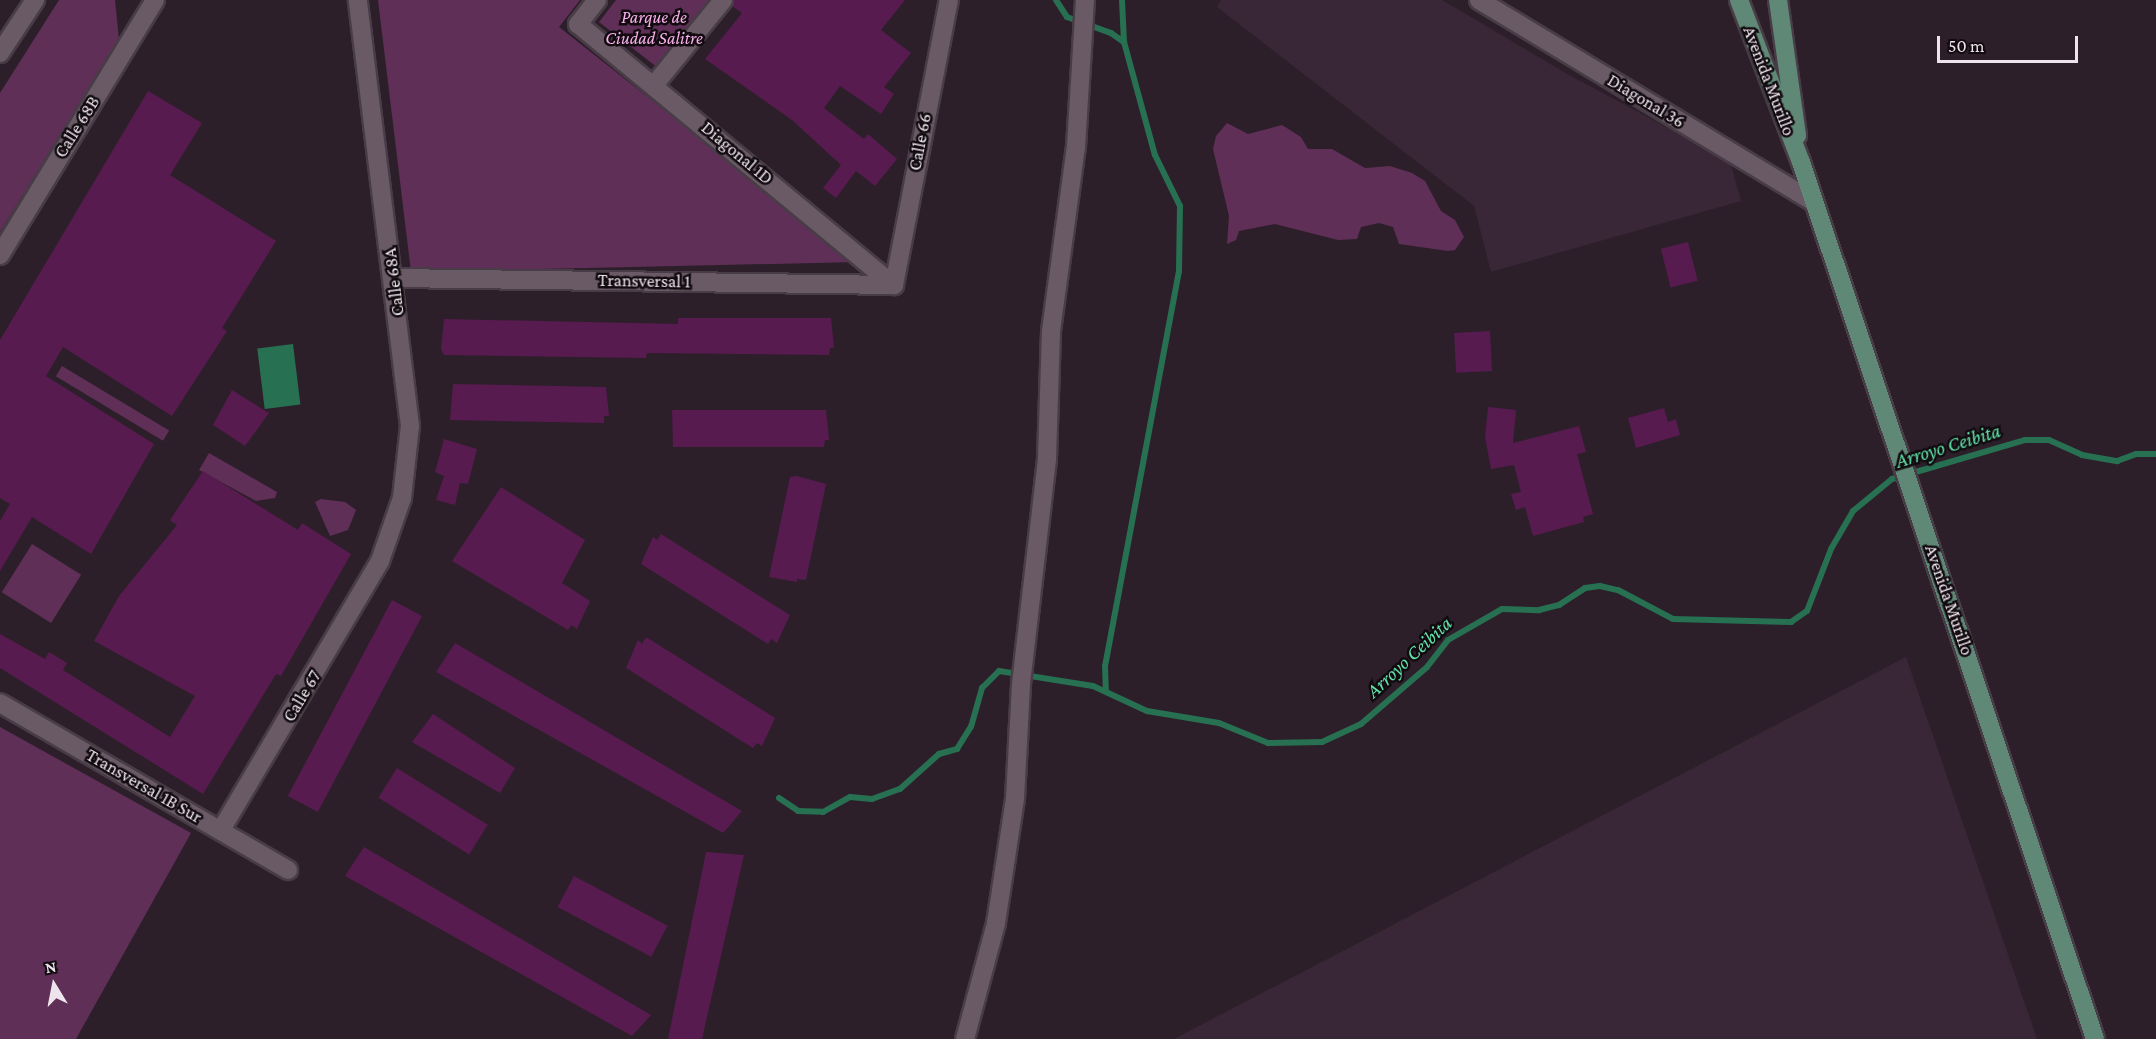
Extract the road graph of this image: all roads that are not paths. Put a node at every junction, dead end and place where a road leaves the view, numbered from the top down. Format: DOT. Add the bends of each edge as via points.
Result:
graph roads {
  1 [pos="35,0"];
  2 [pos="155,0"];
  3 [pos="358,0"];
  4 [pos="597,0"];
  5 [pos="723,0"];
  6 [pos="949,0"];
  7 [pos="1479,0"];
  8 [pos="1739,0"];
  9 [pos="1778,0"];
  10 [pos="1084,15"];
  11 [pos="0,53"];
  12 [pos="656,84"];
  13 [pos="1801,162"];
  14 [pos="1814,202"];
  15 [pos="0,255"];
  16 [pos="393,278"];
  17 [pos="894,285"];
  18 [pos="380,561"];
  19 [pos="0,702"];
  20 [pos="221,830"];
  21 [pos="288,870"];
  22 [pos="965,1039"];
  23 [pos="2095,1039"];
  1 -- 11 [label="street"];
  2 -- 15 [label="street, Calle 68B"];
  3 -- 16 [label="street, Calle 68A"];
  4 -- 12 [label="street, Diagonal 1D" via="578,24"];
  5 -- 12 [label="street"];
  6 -- 17 [label="street, Calle 66"];
  7 -- 14 [label="street, Diagonal 36"];
  8 -- 13 [label="main road, Avenida Murillo"];
  9 -- 13 [label="main road, Avenida Murillo"];
  10 -- 22 [label="street" via="1076,147 1051,331 1047,459 1021,684 1015,799 996,923"];
  12 -- 17 [label="street, Diagonal 1D"];
  13 -- 14 [label="main road, Avenida Murillo"];
  14 -- 23 [label="main road, Avenida Murillo"];
  16 -- 17 [label="street, Transversal 1"];
  16 -- 18 [label="street, Calle 68A" via="410,426 402,498"];
  18 -- 20 [label="street, Calle 67"];
  19 -- 20 [label="street, Transversal 1B Sur"];
  20 -- 21 [label="street, Transversal 1B Sur"];
}
